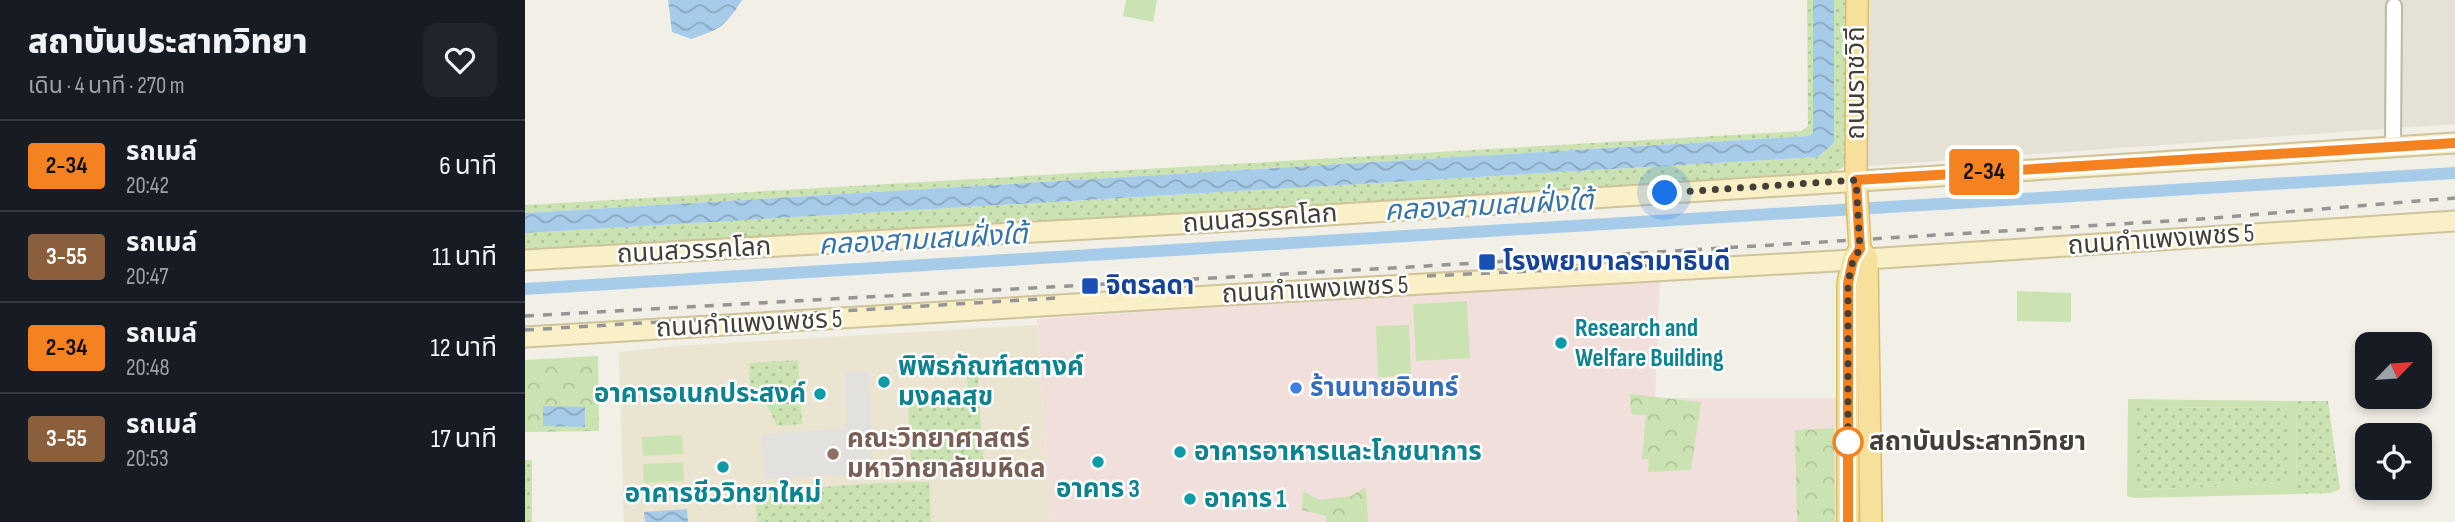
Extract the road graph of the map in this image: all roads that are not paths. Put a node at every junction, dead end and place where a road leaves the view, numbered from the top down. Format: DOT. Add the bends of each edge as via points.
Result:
graph roads {
  1 [pos="1857,0"];
  2 [pos="2394,6"];
  3 [pos="2455,143"];
  4 [pos="2393,147"];
  5 [pos="1857,185"];
  6 [pos="2455,221"];
  7 [pos="1858,259"];
  8 [pos="525,260"];
  9 [pos="525,337"];
  10 [pos="1848,522"];
  11 [pos="1859,522"];
  12 [pos="1871,522"];
  1 -- 5 [label="main road, ถนนราชวิถี"];
  2 -- 4 [label="street"];
  3 -- 4 [label="street, ถนนสวรรคโลก"];
  4 -- 5 [label="street, ถนนสวรรคโลก"];
  5 -- 7 [label="main road, ถนนราชวิถี"];
  5 -- 8 [label="street, ถนนสวรรคโลก"];
  6 -- 7 [label="street, ถนนกำแพงเพชร 5"];
  7 -- 9 [label="street, ถนนกำแพงเพชร 5"];
  7 -- 10 [label="main road, ถนนราชวิถี" via="1848,283"];
  7 -- 11 [label="main road"];
  7 -- 12 [label="main road, ถนนราชวิถี"];
}
